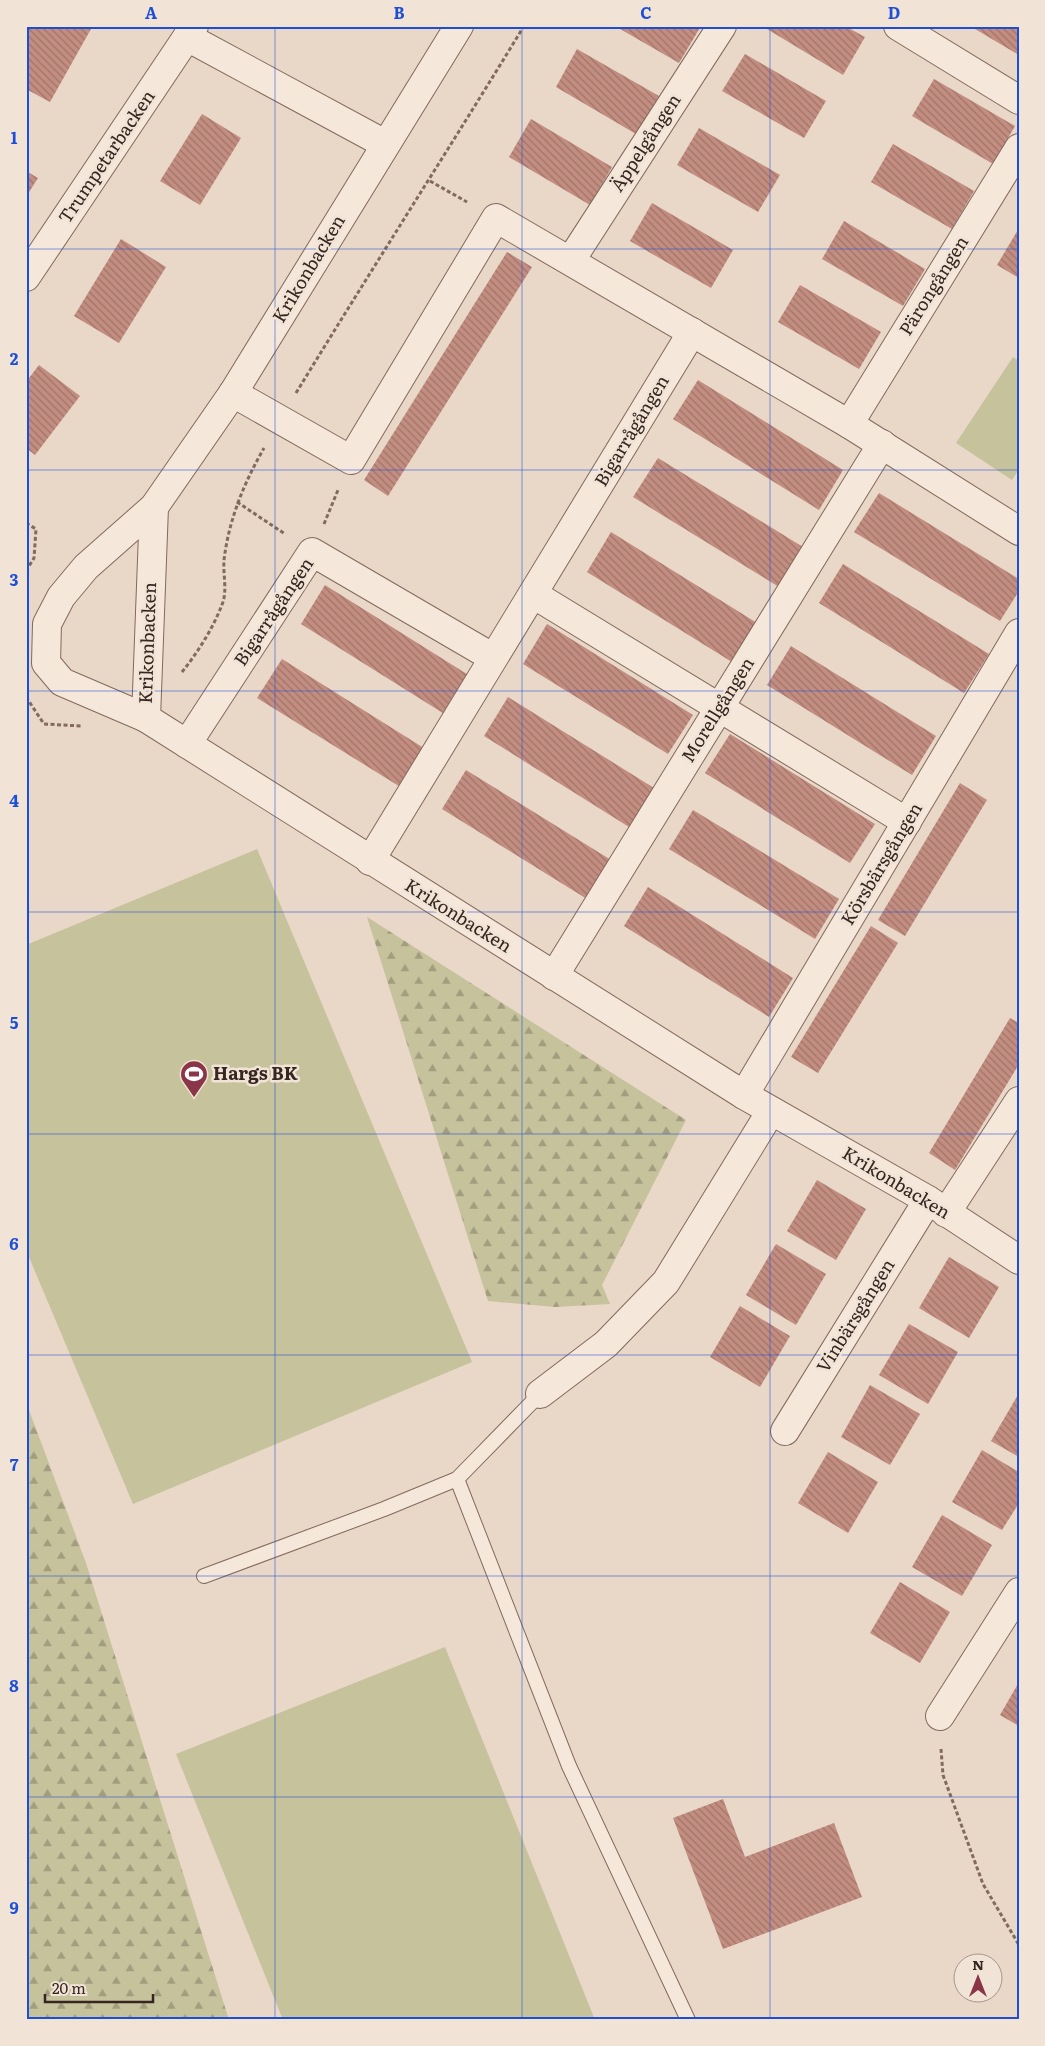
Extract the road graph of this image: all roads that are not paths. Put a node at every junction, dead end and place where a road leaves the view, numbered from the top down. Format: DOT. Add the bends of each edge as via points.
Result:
graph roads {
  1 [pos="459,26"];
  2 [pos="722,26"];
  3 [pos="898,26"];
  4 [pos="191,32"];
  5 [pos="1019,100"];
  6 [pos="385,144"];
  7 [pos="1019,148"];
  8 [pos="570,260"];
  9 [pos="26,277"];
  10 [pos="692,332"];
  11 [pos="233,394"];
  12 [pos="849,424"];
  13 [pos="882,444"];
  14 [pos="154,507"];
  15 [pos="1019,531"];
  16 [pos="533,594"];
  17 [pos="1019,633"];
  18 [pos="492,657"];
  19 [pos="720,708"];
  20 [pos="146,718"];
  21 [pos="187,744"];
  22 [pos="907,822"];
  23 [pos="370,861"];
  24 [pos="554,976"];
  25 [pos="744,1095"];
  26 [pos="1019,1101"];
  27 [pos="771,1111"];
  28 [pos="937,1207"];
  29 [pos="1019,1260"];
  30 [pos="540,1394"];
  31 [pos="785,1431"];
  32 [pos="456,1479"];
  33 [pos="204,1576"];
  34 [pos="1019,1592"];
  35 [pos="940,1716"];
  36 [pos="688,2020"];
  1 -- 6 [label="street, Krikonbacken"];
  2 -- 8 [label="street, Äppelgången"];
  3 -- 5 [label="street"];
  4 -- 6 [label="street, Trumpetarbacken"];
  4 -- 9 [label="street, Trumpetarbacken"];
  6 -- 11 [label="street, Krikonbacken"];
  7 -- 12 [label="street, Pärongången"];
  8 -- 10 [label="street"];
  8 -- 11 [label="street" via="496,218 351,460"];
  10 -- 12 [label="street"];
  10 -- 16 [label="street, Bigarrågången"];
  11 -- 14 [label="street, Krikonbacken"];
  12 -- 13 [label="street"];
  13 -- 15 [label="street"];
  13 -- 19 [label="street, Morellgången"];
  14 -- 20 [label="street, Krikonbacken"];
  14 -- 20 [label="street, Krikonbacken" via="86,567 61,597 47,624 46,663 62,682"];
  16 -- 18 [label="street, Bigarrågången"];
  16 -- 19 [label="street"];
  17 -- 22 [label="street, Körsbärsgången"];
  18 -- 21 [label="street, Bigarrågången" via="312,552"];
  18 -- 23 [label="street, Bigarrågången"];
  19 -- 22 [label="street"];
  19 -- 24 [label="street, Morellgången"];
  20 -- 21 [label="street, Krikonbacken"];
  21 -- 23 [label="street, Krikonbacken"];
  22 -- 25 [label="street, Körsbärsgången"];
  23 -- 24 [label="street, Krikonbacken"];
  24 -- 25 [label="street, Krikonbacken"];
  25 -- 27 [label="street, Krikonbacken"];
  26 -- 28 [label="street, Vinbärsgången"];
  27 -- 28 [label="street, Krikonbacken"];
  27 -- 30 [label="street" via="666,1282 606,1344"];
  28 -- 29 [label="street, Krikonbacken"];
  28 -- 31 [label="street, Vinbärsgången"];
  30 -- 32 [label="lane"];
  32 -- 33 [label="lane"];
  32 -- 36 [label="lane" via="569,1766"];
  34 -- 35 [label="street"];
}
